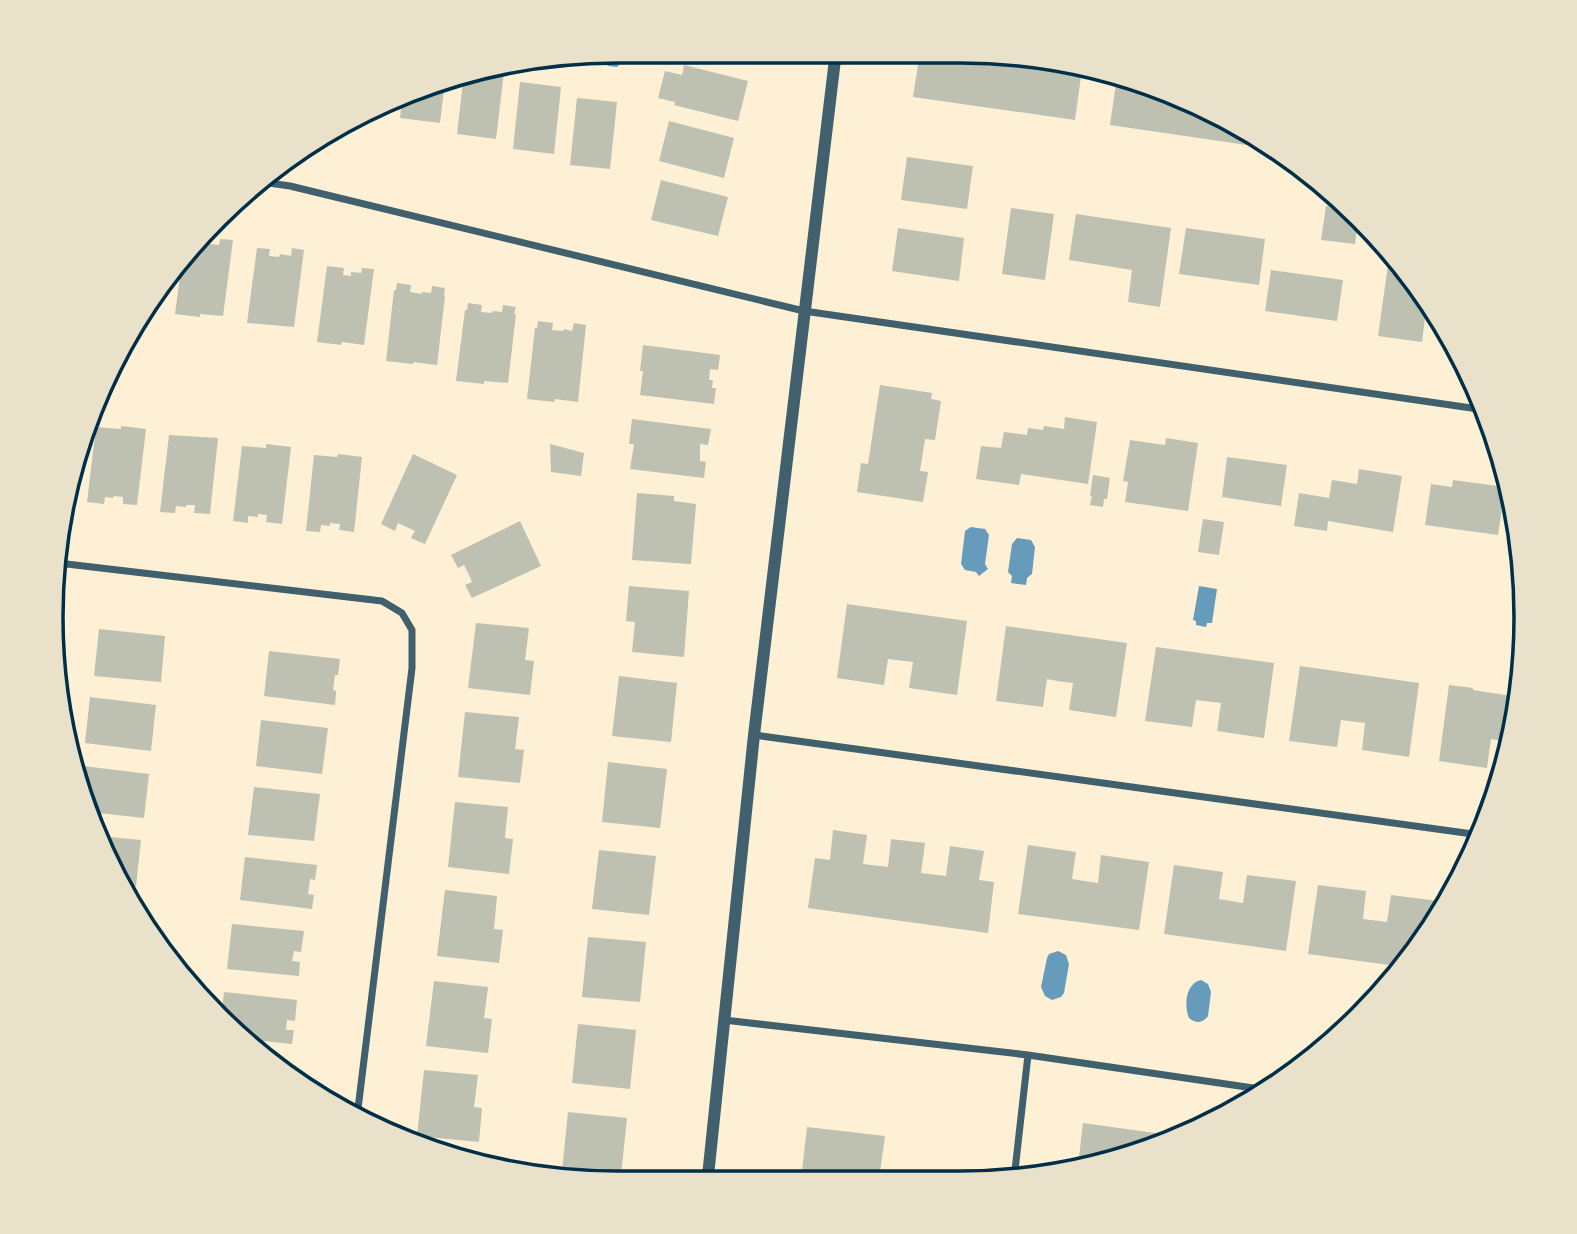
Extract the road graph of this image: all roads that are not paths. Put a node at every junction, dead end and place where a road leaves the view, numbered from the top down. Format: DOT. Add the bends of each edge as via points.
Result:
graph roads {
  1 [pos="835,63"];
  2 [pos="272,183"];
  3 [pos="804,311"];
  4 [pos="1474,409"];
  5 [pos="66,564"];
  6 [pos="754,735"];
  7 [pos="1470,834"];
  8 [pos="724,1020"];
  9 [pos="1028,1055"];
  10 [pos="1252,1088"];
  11 [pos="358,1107"];
  12 [pos="1015,1168"];
  13 [pos="709,1171"];
  1 -- 3 [label="street"];
  2 -- 3 [label="street"];
  3 -- 4 [label="street"];
  3 -- 6 [label="street"];
  5 -- 11 [label="street" via="382,601 402,612 412,630 412,668"];
  6 -- 7 [label="street"];
  6 -- 8 [label="street"];
  8 -- 9 [label="street"];
  8 -- 13 [label="street"];
  9 -- 10 [label="street"];
  9 -- 12 [label="street"];
}
